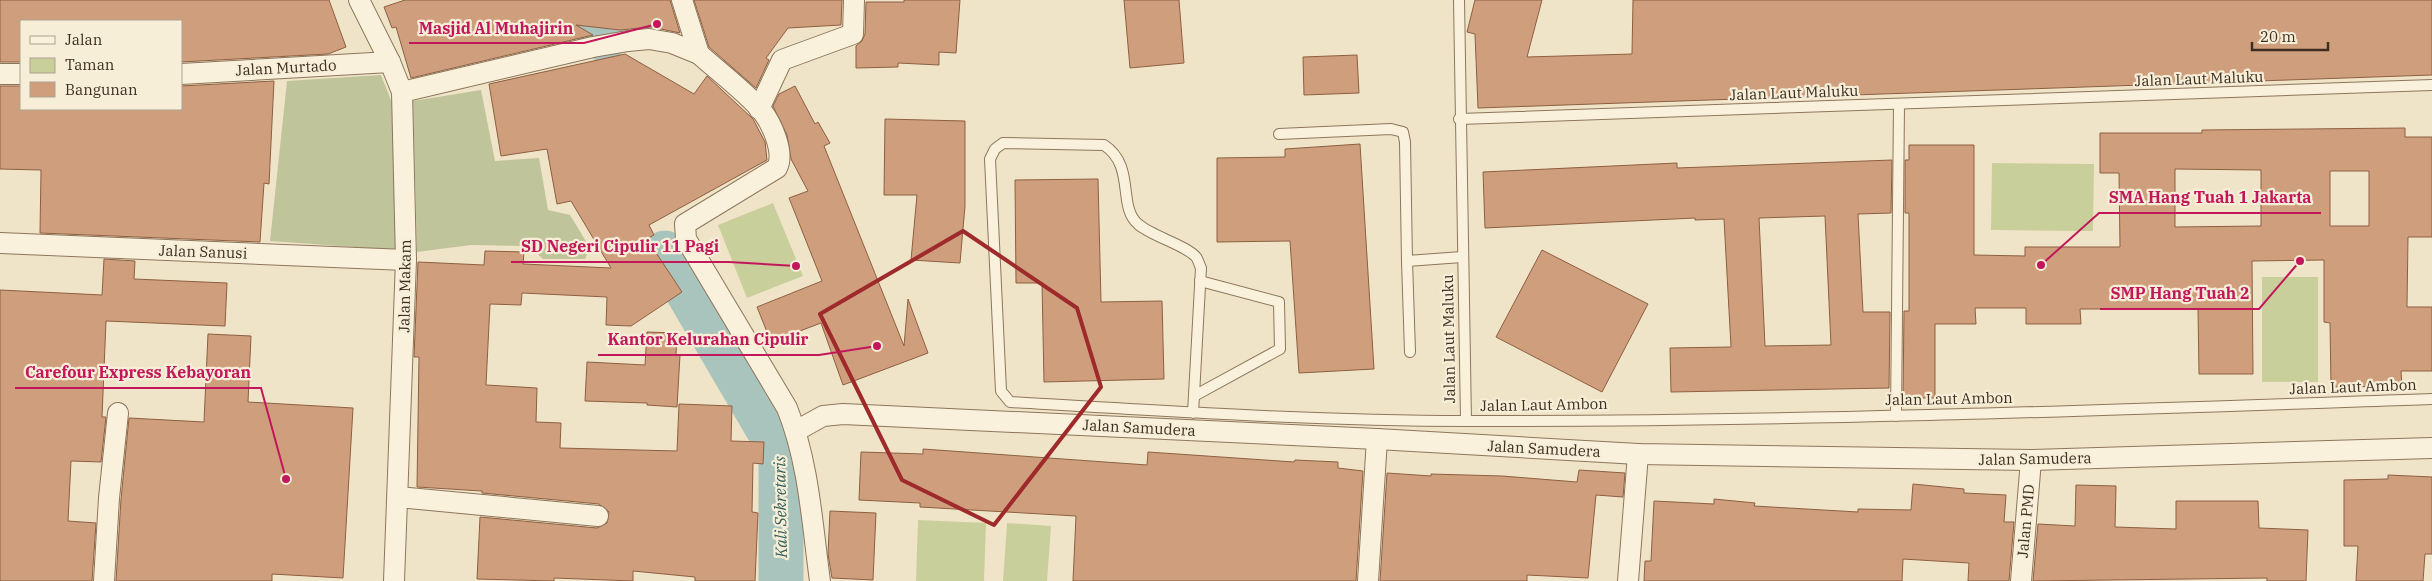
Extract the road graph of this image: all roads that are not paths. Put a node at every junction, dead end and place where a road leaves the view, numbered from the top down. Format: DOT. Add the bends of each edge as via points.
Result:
graph roads {
  1 [pos="359,0"];
  2 [pos="682,0"];
  3 [pos="854,0"];
  4 [pos="1458,0"];
  5 [pos="699,54"];
  6 [pos="390,62"];
  7 [pos="0,74"];
  8 [pos="20,74"];
  9 [pos="182,74"];
  10 [pos="2432,86"];
  11 [pos="402,92"];
  12 [pos="1899,104"];
  13 [pos="759,108"];
  14 [pos="1459,119"];
  15 [pos="1279,134"];
  16 [pos="0,243"];
  17 [pos="1462,257"];
  18 [pos="406,260"];
  19 [pos="1407,261"];
  20 [pos="1200,280"];
  21 [pos="1410,352"];
  22 [pos="1194,396"];
  23 [pos="2432,399"];
  24 [pos="118,413"];
  25 [pos="1193,413"];
  26 [pos="1896,416"];
  27 [pos="1466,421"];
  28 [pos="796,431"];
  29 [pos="1377,439"];
  30 [pos="2432,448"];
  31 [pos="1638,454"];
  32 [pos="2031,460"];
  33 [pos="398,497"];
  34 [pos="598,516"];
  35 [pos="104,581"];
  36 [pos="394,581"];
  37 [pos="820,581"];
  38 [pos="1368,581"];
  39 [pos="1628,581"];
  40 [pos="2021,581"];
  1 -- 6 [label="street, Jalan Makam"];
  2 -- 5 [label="street"];
  3 -- 13 [label="street" via="853,34 782,60"];
  4 -- 14 [label="lane"];
  5 -- 11 [label="street" via="672,42 628,41"];
  5 -- 13 [label="street"];
  6 -- 9 [label="street, Jalan Murtado"];
  6 -- 11 [label="street, Jalan Makam"];
  7 -- 8 [label="street"];
  10 -- 12 [label="lane, Jalan Laut Maluku"];
  11 -- 18 [label="street, Jalan Makam"];
  12 -- 14 [label="lane, Jalan Laut Maluku"];
  12 -- 26 [label="lane"];
  13 -- 28 [label="street" via="775,137 780,157 777,168 685,224 684,231 787,408"];
  14 -- 17 [label="lane, Jalan Laut Maluku"];
  15 -- 19 [label="lane" via="1391,129 1403,132"];
  16 -- 18 [label="street, Jalan Sanusi"];
  17 -- 19 [label="lane"];
  17 -- 27 [label="lane, Jalan Laut Maluku"];
  18 -- 33 [label="street, Jalan Makam"];
  19 -- 21 [label="lane"];
  20 -- 22 [label="lane, Jalan Laut Ambon"];
  20 -- 22 [label="lane" via="1279,302 1280,348"];
  20 -- 25 [label="lane, Jalan Laut Ambon" via="1201,268 1196,256 1138,224 1132,216 1121,162 1104,145 1003,143 995,149 990,159 1001,391 1006,398 1010,402"];
  22 -- 25 [label="lane, Jalan Laut Ambon"];
  23 -- 26 [label="lane, Jalan Laut Ambon"];
  24 -- 35 [label="street"];
  25 -- 27 [label="lane, Jalan Laut Ambon"];
  26 -- 27 [label="lane, Jalan Laut Ambon"];
  28 -- 29 [label="street, Jalan Samudera" via="823,416 843,414"];
  28 -- 37 [label="street" via="804,464"];
  29 -- 31 [label="street, Jalan Samudera"];
  29 -- 38 [label="street"];
  30 -- 32 [label="street, Jalan Samudera"];
  31 -- 32 [label="street, Jalan Samudera"];
  31 -- 39 [label="street"];
  32 -- 40 [label="street, Jalan PMD"];
  33 -- 34 [label="street"];
  33 -- 36 [label="street, Jalan Makam"];
}
